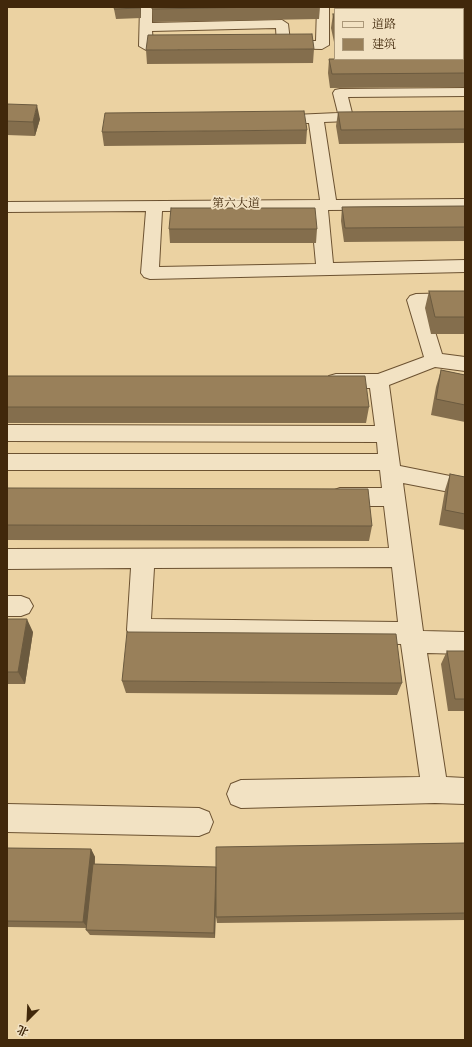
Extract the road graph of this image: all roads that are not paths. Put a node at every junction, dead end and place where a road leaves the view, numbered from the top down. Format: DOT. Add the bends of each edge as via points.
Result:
graph roads {
  1 [pos="146,7"];
  2 [pos="323,7"];
  3 [pos="146,27"];
  4 [pos="284,45"];
  5 [pos="192,46"];
  6 [pos="269,46"];
  7 [pos="465,92"];
  8 [pos="386,117"];
  9 [pos="316,118"];
  10 [pos="346,118"];
  11 [pos="260,119"];
  12 [pos="465,204"];
  13 [pos="324,205"];
  14 [pos="154,206"];
  15 [pos="7,207"];
  16 [pos="465,266"];
  17 [pos="325,269"];
  18 [pos="465,299"];
  19 [pos="434,360"];
  20 [pos="465,364"];
  21 [pos="316,381"];
  22 [pos="379,381"];
  23 [pos="7,433"];
  24 [pos="386,434"];
  25 [pos="7,462"];
  26 [pos="390,467"];
  27 [pos="465,487"];
  28 [pos="323,497"];
  29 [pos="394,497"];
  30 [pos="402,557"];
  31 [pos="143,558"];
  32 [pos="7,559"];
  33 [pos="413,638"];
  34 [pos="465,643"];
  35 [pos="436,790"];
  36 [pos="465,791"];
  37 [pos="241,794"];
  38 [pos="7,818"];
  39 [pos="199,822"];
  1 -- 3 [label="street"];
  2 -- 4 [label="street" via="322,45"];
  3 -- 4 [label="street" via="282,24"];
  3 -- 5 [label="street" via="146,46"];
  4 -- 6 [label="street"];
  7 -- 10 [label="street" via="340,93"];
  8 -- 10 [label="street"];
  9 -- 10 [label="street"];
  9 -- 11 [label="street"];
  9 -- 13 [label="street"];
  12 -- 13 [label="street, 第六大道"];
  13 -- 14 [label="street, 第六大道"];
  13 -- 17 [label="street"];
  14 -- 15 [label="street, 第六大道"];
  14 -- 17 [label="street" via="150,273"];
  16 -- 17 [label="street"];
  18 -- 19 [label="street" via="416,300"];
  19 -- 20 [label="street"];
  19 -- 22 [label="street"];
  21 -- 22 [label="street"];
  22 -- 24 [label="street"];
  23 -- 24 [label="street"];
  24 -- 26 [label="street"];
  25 -- 26 [label="street"];
  26 -- 27 [label="street"];
  26 -- 29 [label="street"];
  28 -- 29 [label="street"];
  29 -- 30 [label="street"];
  30 -- 31 [label="street"];
  30 -- 33 [label="street"];
  31 -- 32 [label="street"];
  31 -- 33 [label="street" via="139,630"];
  33 -- 34 [label="street"];
  33 -- 35 [label="street"];
  35 -- 36 [label="street"];
  35 -- 37 [label="street"];
  38 -- 39 [label="street"];
}
